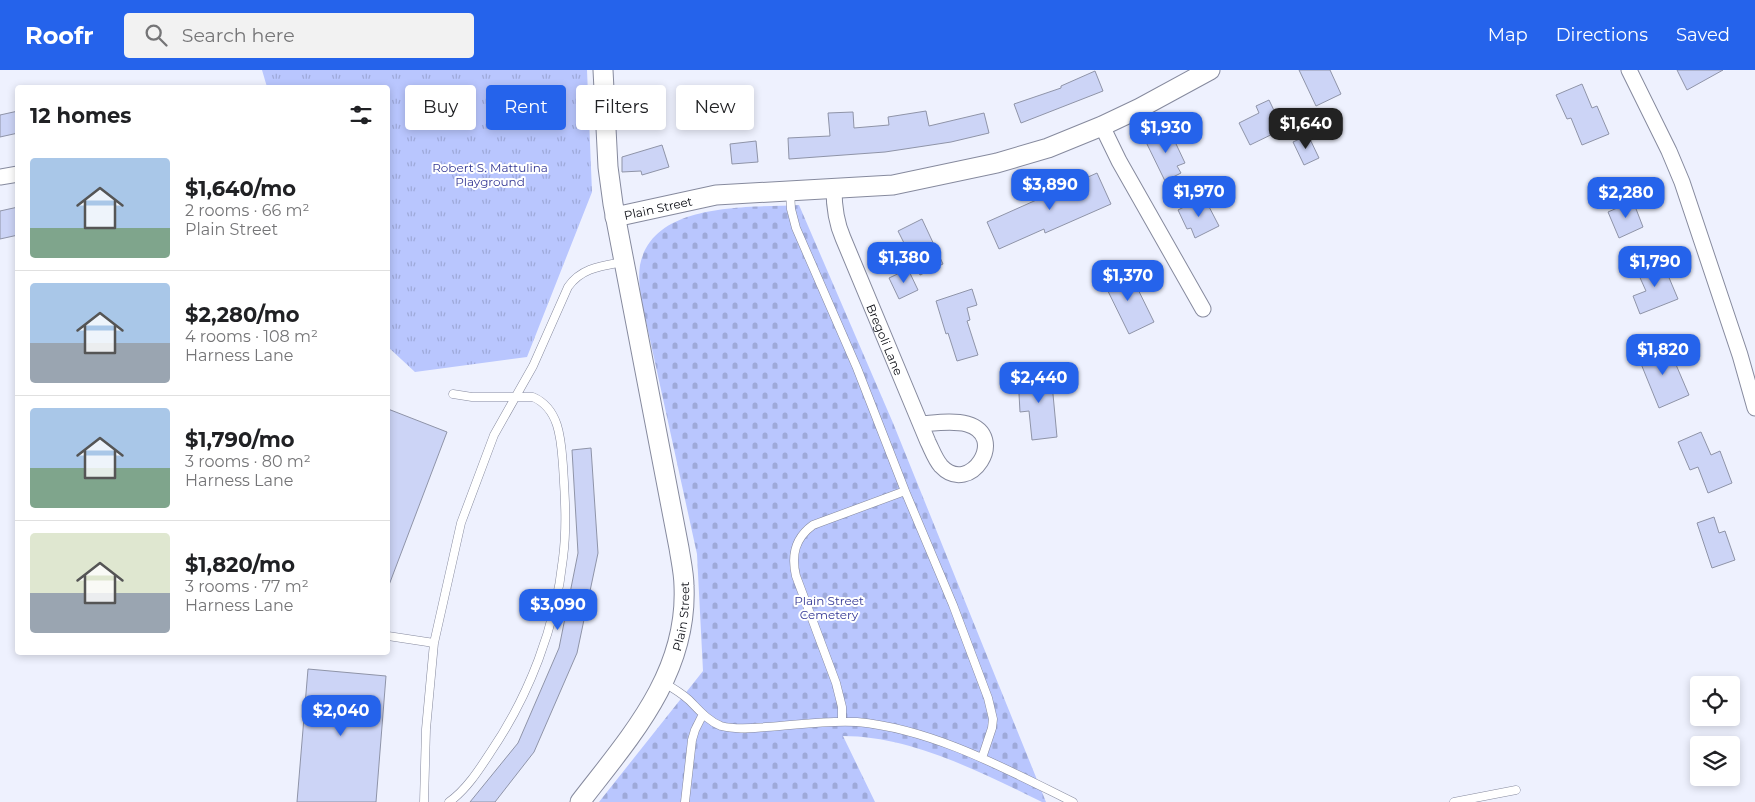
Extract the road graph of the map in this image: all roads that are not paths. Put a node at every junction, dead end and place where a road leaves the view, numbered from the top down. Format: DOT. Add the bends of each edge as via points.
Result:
graph roads {
  1 [pos="603,70"];
  2 [pos="1210,70"];
  3 [pos="1629,70"];
  4 [pos="1102,126"];
  5 [pos="15,174"];
  6 [pos="0,177"];
  7 [pos="834,189"];
  8 [pos="790,191"];
  9 [pos="615,217"];
  10 [pos="623,262"];
  11 [pos="1203,309"];
  12 [pos="453,394"];
  13 [pos="516,396"];
  14 [pos="1755,408"];
  15 [pos="921,424"];
  16 [pos="905,491"];
  17 [pos="390,636"];
  18 [pos="434,643"];
  19 [pos="664,684"];
  20 [pos="703,714"];
  21 [pos="842,722"];
  22 [pos="982,758"];
  23 [pos="1516,790"];
  24 [pos="424,802"];
  25 [pos="449,802"];
  26 [pos="580,802"];
  27 [pos="685,802"];
  28 [pos="1073,802"];
  29 [pos="1454,802"];
  1 -- 9 [label="street" via="608,167"];
  2 -- 4 [label="street, Plain Street"];
  3 -- 14 [label="street" via="1682,182"];
  4 -- 7 [label="street, Plain Street" via="1048,148 997,163 893,185"];
  4 -- 11 [label="street"];
  5 -- 6 [label="street"];
  7 -- 8 [label="street, Plain Street"];
  7 -- 15 [label="street, Bregoli Lane" via="839,229"];
  8 -- 9 [label="street, Plain Street" via="716,195"];
  8 -- 16 [label="lane" via="796,228"];
  9 -- 10 [label="street, Plain Street"];
  10 -- 13 [label="lane" via="586,270 572,281"];
  10 -- 19 [label="street, Plain Street" via="673,514 684,586 681,627"];
  12 -- 13 [label="lane" via="472,398"];
  13 -- 18 [label="lane" via="494,436 461,523"];
  13 -- 25 [label="lane" via="541,400 552,411 557,427 565,502 561,577 541,651 525,690 484,763"];
  15 -- 15 [label="street, Bregoli Lane" via="933,452 949,471 961,474 974,470 983,460 985,444 974,427"];
  16 -- 21 [label="lane" via="813,525 801,535 794,549 796,576 836,683"];
  16 -- 22 [label="lane" via="988,698 993,719"];
  17 -- 18 [label="lane"];
  18 -- 24 [label="lane" via="426,728"];
  19 -- 20 [label="lane"];
  19 -- 26 [label="street, Plain Street" via="641,721"];
  20 -- 21 [label="lane" via="719,725 738,728"];
  20 -- 27 [label="lane" via="692,740"];
  21 -- 22 [label="lane" via="906,731"];
  22 -- 28 [label="lane"];
  23 -- 29 [label="lane"];
}
